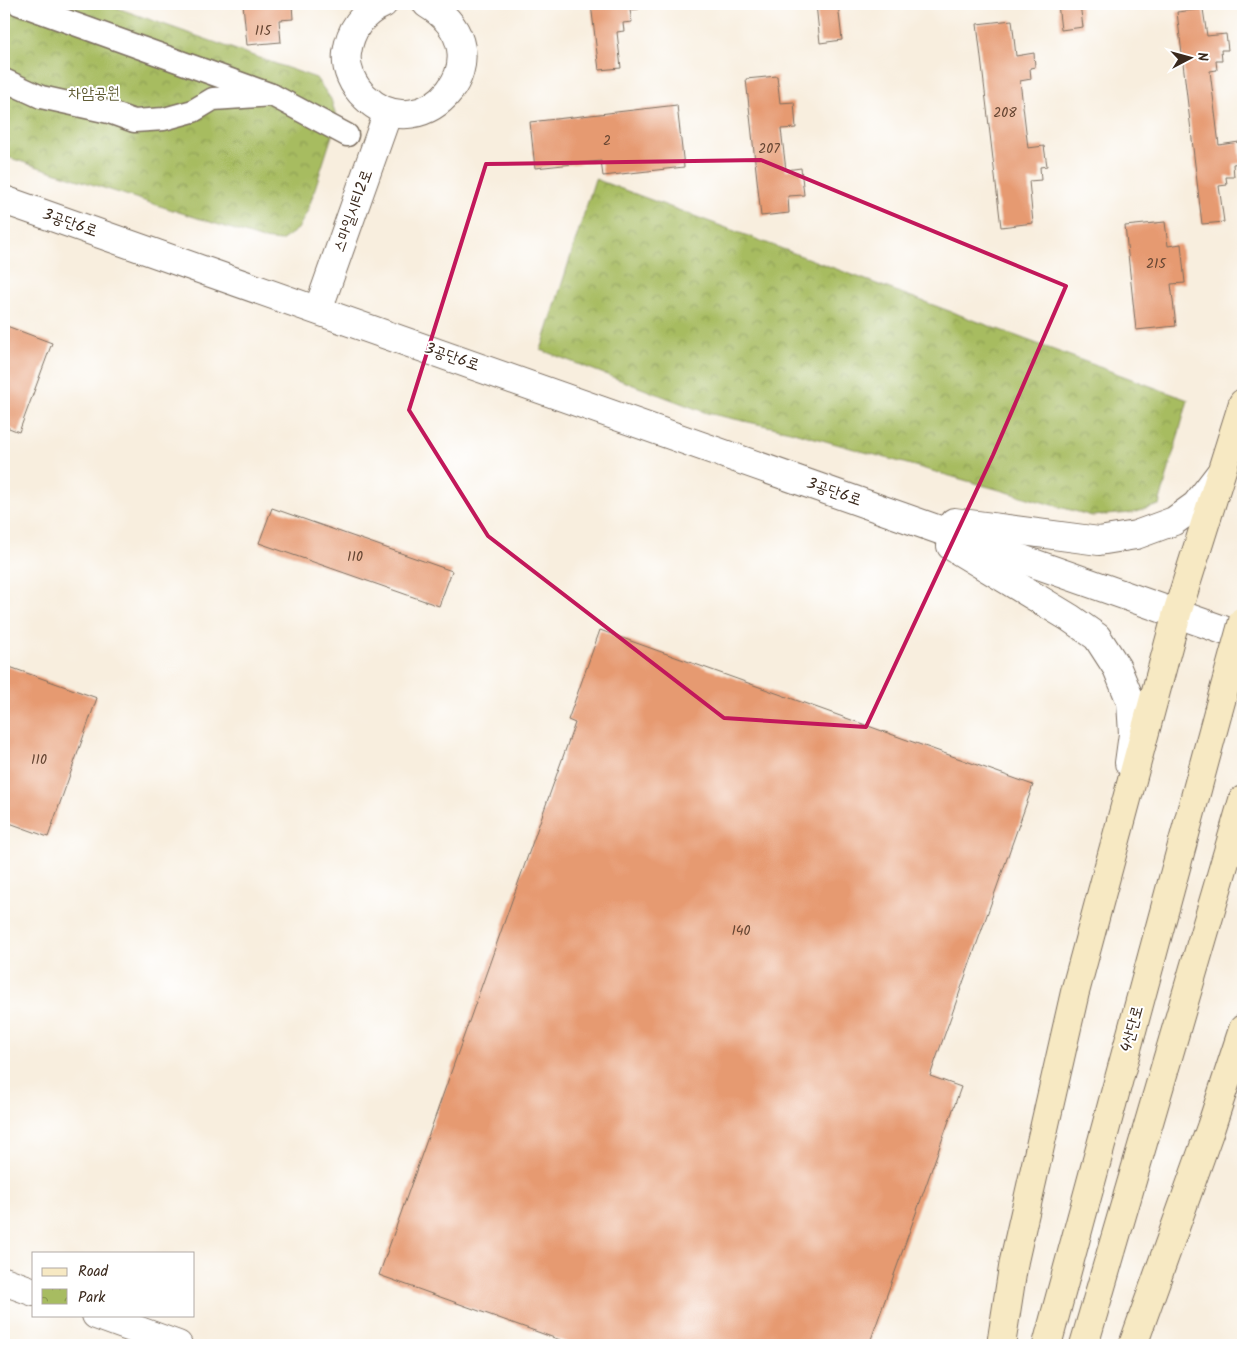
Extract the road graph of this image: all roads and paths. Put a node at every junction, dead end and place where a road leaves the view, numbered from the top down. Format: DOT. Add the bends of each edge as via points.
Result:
graph roads {
  1 [pos="19,4"];
  2 [pos="383,4"];
  3 [pos="427,4"];
  4 [pos="4,80"];
  5 [pos="272,96"];
  6 [pos="388,112"];
  7 [pos="347,135"];
  8 [pos="4,200"];
  9 [pos="318,310"];
  10 [pos="1243,403"];
  11 [pos="1222,470"];
  12 [pos="900,515"];
  13 [pos="1177,613"];
  14 [pos="1243,622"];
  15 [pos="1243,637"];
  16 [pos="1243,800"];
  17 [pos="1121,824"];
  18 [pos="1243,1028"];
  19 [pos="4,1281"];
  20 [pos="32,1291"];
  21 [pos="99,1316"];
  22 [pos="178,1345"];
  23 [pos="1001,1345"];
  24 [pos="1047,1345"];
  25 [pos="1084,1345"];
  26 [pos="1133,1345"];
  1 -- 5 [label="street"];
  2 -- 6 [label="street" via="373,8 359,21 350,37 347,56 350,74 358,91 372,104"];
  3 -- 6 [label="street" via="443,14 455,30 461,48 461,67 454,85 442,100 426,110 408,114"];
  4 -- 5 [label="street" via="41,97 134,121 164,119 193,110 213,99"];
  5 -- 7 [label="street"];
  6 -- 9 [label="street, 스마일시티2로"];
  8 -- 9 [label="street, 3공단6로"];
  9 -- 12 [label="street, 3공단6로"];
  10 -- 11 [label="main road"];
  11 -- 12 [label="street" via="1196,505 1174,521 1136,535 1099,540"];
  11 -- 13 [label="main road"];
  12 -- 13 [label="street"];
  12 -- 17 [label="street" via="1097,637 1117,668 1131,702 1133,734"];
  13 -- 15 [label="street"];
  13 -- 17 [label="main road"];
  14 -- 24 [label="main road, 4산단로, bridge"];
  16 -- 25 [label="main road"];
  17 -- 23 [label="main road" via="1075,992 1020,1232"];
  18 -- 26 [label="main road"];
  19 -- 20 [label="street"];
  21 -- 22 [label="street"];
}
